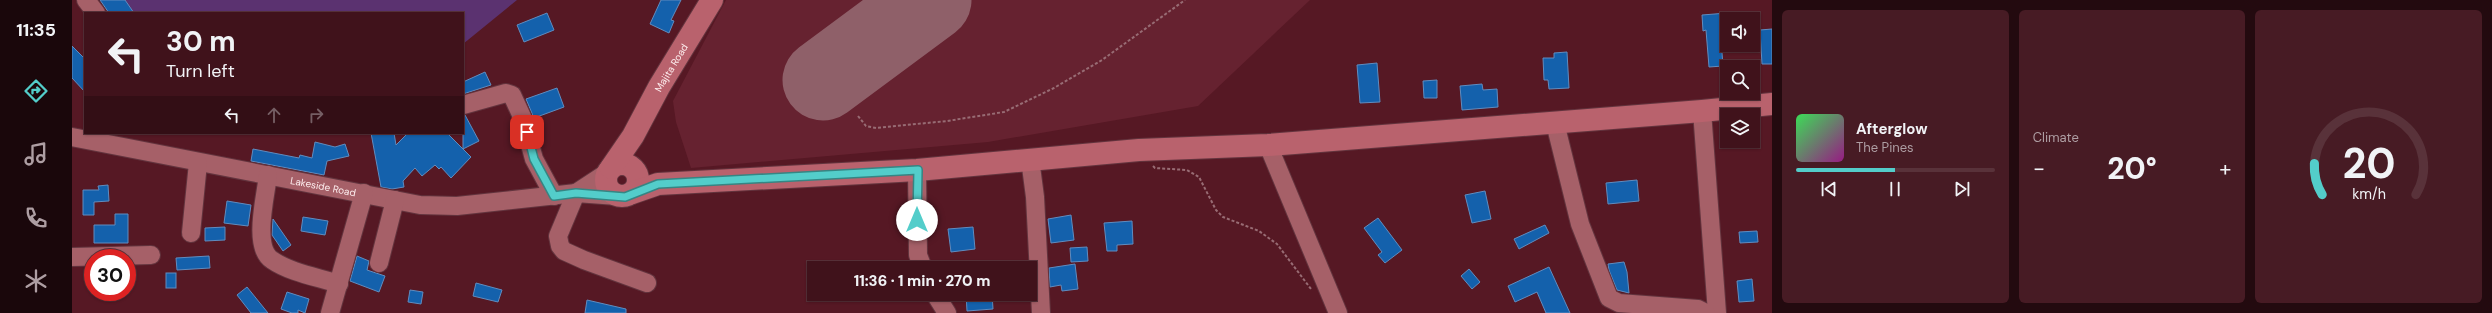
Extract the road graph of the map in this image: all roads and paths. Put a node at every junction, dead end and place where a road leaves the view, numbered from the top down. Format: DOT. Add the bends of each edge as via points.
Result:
graph roads {
  1 [pos="86,0"];
  2 [pos="712,0"];
  3 [pos="1185,0"];
  4 [pos="95,12"];
  5 [pos="1772,104"];
  6 [pos="464,105"];
  7 [pos="1702,111"];
  8 [pos="858,116"];
  9 [pos="1554,123"];
  10 [pos="72,137"];
  11 [pos="1268,145"];
  12 [pos="1139,150"];
  13 [pos="1030,158"];
  14 [pos="198,163"];
  15 [pos="918,170"];
  16 [pos="268,175"];
  17 [pos="622,178"];
  18 [pos="364,193"];
  19 [pos="576,193"];
  20 [pos="554,196"];
  21 [pos="395,200"];
  22 [pos="191,233"];
  23 [pos="151,255"];
  24 [pos="72,257"];
  25 [pos="920,261"];
  26 [pos="378,263"];
  27 [pos="647,283"];
  28 [pos="339,284"];
  29 [pos="1314,293"];
  30 [pos="939,301"];
  31 [pos="330,313"];
  32 [pos="947,313"];
  33 [pos="1041,313"];
  34 [pos="1338,313"];
  35 [pos="1706,313"];
  36 [pos="1717,313"];
  1 -- 4 [label="street"];
  2 -- 17 [label="main road, Majita Road" via="659,87 634,136"];
  3 -- 8 [label="path" via="1102,60 1054,88 1004,112 876,128 866,126"];
  5 -- 7 [label="main road"];
  6 -- 20 [label="street" via="506,93 512,95 524,119 534,159"];
  7 -- 9 [label="main road"];
  7 -- 36 [label="street"];
  9 -- 11 [label="main road"];
  9 -- 35 [label="street" via="1580,224 1609,298 1619,303 1698,309"];
  10 -- 14 [label="street, Lakeside Road"];
  11 -- 12 [label="main road"];
  11 -- 34 [label="street"];
  12 -- 13 [label="main road"];
  12 -- 29 [label="path" via="1155,168 1187,170 1199,177 1216,210 1223,217 1259,231 1277,244"];
  13 -- 15 [label="main road"];
  13 -- 33 [label="street" via="1035,197"];
  14 -- 16 [label="street, Lakeside Road"];
  14 -- 22 [label="street"];
  15 -- 17 [label="main road" via="658,184"];
  15 -- 25 [label="street"];
  16 -- 18 [label="street, Lakeside Road"];
  16 -- 28 [label="street" via="261,231 264,251 272,260 283,265"];
  17 -- 19 [label="street"];
  17 -- 19 [label="street"];
  18 -- 21 [label="street, Lakeside Road"];
  18 -- 28 [label="street"];
  19 -- 20 [label="street, Lakeside Road"];
  19 -- 27 [label="street" via="558,236 560,246 564,251 584,260"];
  20 -- 21 [label="street, Lakeside Road" via="457,206 420,205"];
  21 -- 26 [label="street"];
  23 -- 24 [label="street"];
  28 -- 31 [label="street"];
  30 -- 32 [label="street"];
}
